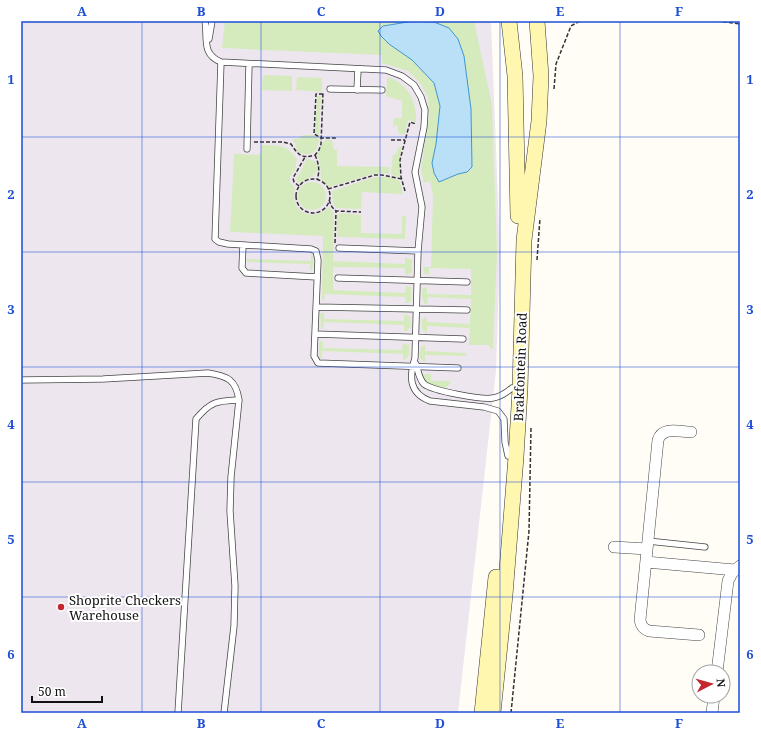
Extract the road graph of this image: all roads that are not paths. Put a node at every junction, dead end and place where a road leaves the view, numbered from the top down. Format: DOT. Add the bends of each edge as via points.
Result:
graph roads {
  1 [pos="205,21"];
  2 [pos="212,21"];
  3 [pos="509,21"];
  4 [pos="537,21"];
  5 [pos="212,57"];
  6 [pos="221,62"];
  7 [pos="250,64"];
  8 [pos="358,69"];
  9 [pos="330,89"];
  10 [pos="357,90"];
  11 [pos="382,90"];
  12 [pos="247,149"];
  13 [pos="243,245"];
  14 [pos="338,248"];
  15 [pos="418,251"];
  16 [pos="317,276"];
  17 [pos="338,278"];
  18 [pos="417,280"];
  19 [pos="467,282"];
  20 [pos="316,306"];
  21 [pos="416,309"];
  22 [pos="467,310"];
  23 [pos="315,334"];
  24 [pos="416,338"];
  25 [pos="463,339"];
  26 [pos="414,367"];
  27 [pos="458,368"];
  28 [pos="21,380"];
  29 [pos="512,388"];
  30 [pos="239,400"];
  31 [pos="691,432"];
  32 [pos="508,456"];
  33 [pos="647,545"];
  34 [pos="614,547"];
  35 [pos="705,547"];
  36 [pos="646,562"];
  37 [pos="737,568"];
  38 [pos="699,635"];
  39 [pos="718,664"];
  40 [pos="495,688"];
  41 [pos="178,713"];
  42 [pos="224,713"];
  43 [pos="482,713"];
  44 [pos="487,713"];
  45 [pos="493,713"];
  1 -- 5 [label="lane" via="207,48"];
  2 -- 5 [label="lane" via="209,39"];
  3 -- 29 [label="street, Brakfontein Road" via="515,76 518,206"];
  4 -- 40 [label="street, Brakfontein Road" via="541,76 540,105 526,211 516,457"];
  5 -- 6 [label="lane"];
  6 -- 7 [label="lane"];
  6 -- 13 [label="lane" via="214,235 219,242"];
  7 -- 8 [label="lane"];
  7 -- 12 [label="lane"];
  8 -- 10 [label="lane"];
  8 -- 15 [label="lane" via="398,74 414,85 423,100 425,121 415,172 422,207"];
  9 -- 10 [label="lane"];
  10 -- 11 [label="lane"];
  13 -- 16 [label="lane" via="314,249 318,256"];
  13 -- 16 [label="lane" via="242,268 246,273"];
  14 -- 15 [label="lane"];
  15 -- 18 [label="lane"];
  16 -- 20 [label="lane"];
  17 -- 18 [label="lane"];
  18 -- 19 [label="lane"];
  18 -- 21 [label="lane"];
  20 -- 21 [label="lane"];
  20 -- 23 [label="lane"];
  21 -- 22 [label="lane"];
  21 -- 24 [label="lane"];
  23 -- 24 [label="lane"];
  23 -- 26 [label="lane" via="314,356 318,363"];
  24 -- 25 [label="lane"];
  24 -- 26 [label="lane"];
  26 -- 27 [label="lane"];
  26 -- 29 [label="lane" via="425,385 434,389 488,399 498,397"];
  26 -- 32 [label="lane" via="414,388 424,398 498,411 504,419"];
  28 -- 30 [label="lane" via="50,381 208,373 229,378 238,392"];
  29 -- 32 [label="street, Brakfontein Road"];
  30 -- 41 [label="lane" via="220,401 205,408 196,419"];
  30 -- 42 [label="lane" via="230,511 235,586 234,626"];
  31 -- 33 [label="street" via="668,431 660,435 658,440"];
  32 -- 43 [label="street, Brakfontein Road"];
  33 -- 34 [label="street"];
  33 -- 35 [label="lane"];
  33 -- 36 [label="street"];
  36 -- 37 [label="street"];
  36 -- 38 [label="street" via="641,625 649,631"];
  37 -- 39 [label="street" via="729,577 726,586"];
  40 -- 44 [label="street" via="489,696"];
  40 -- 45 [label="street, Brakfontein Road"];
}
